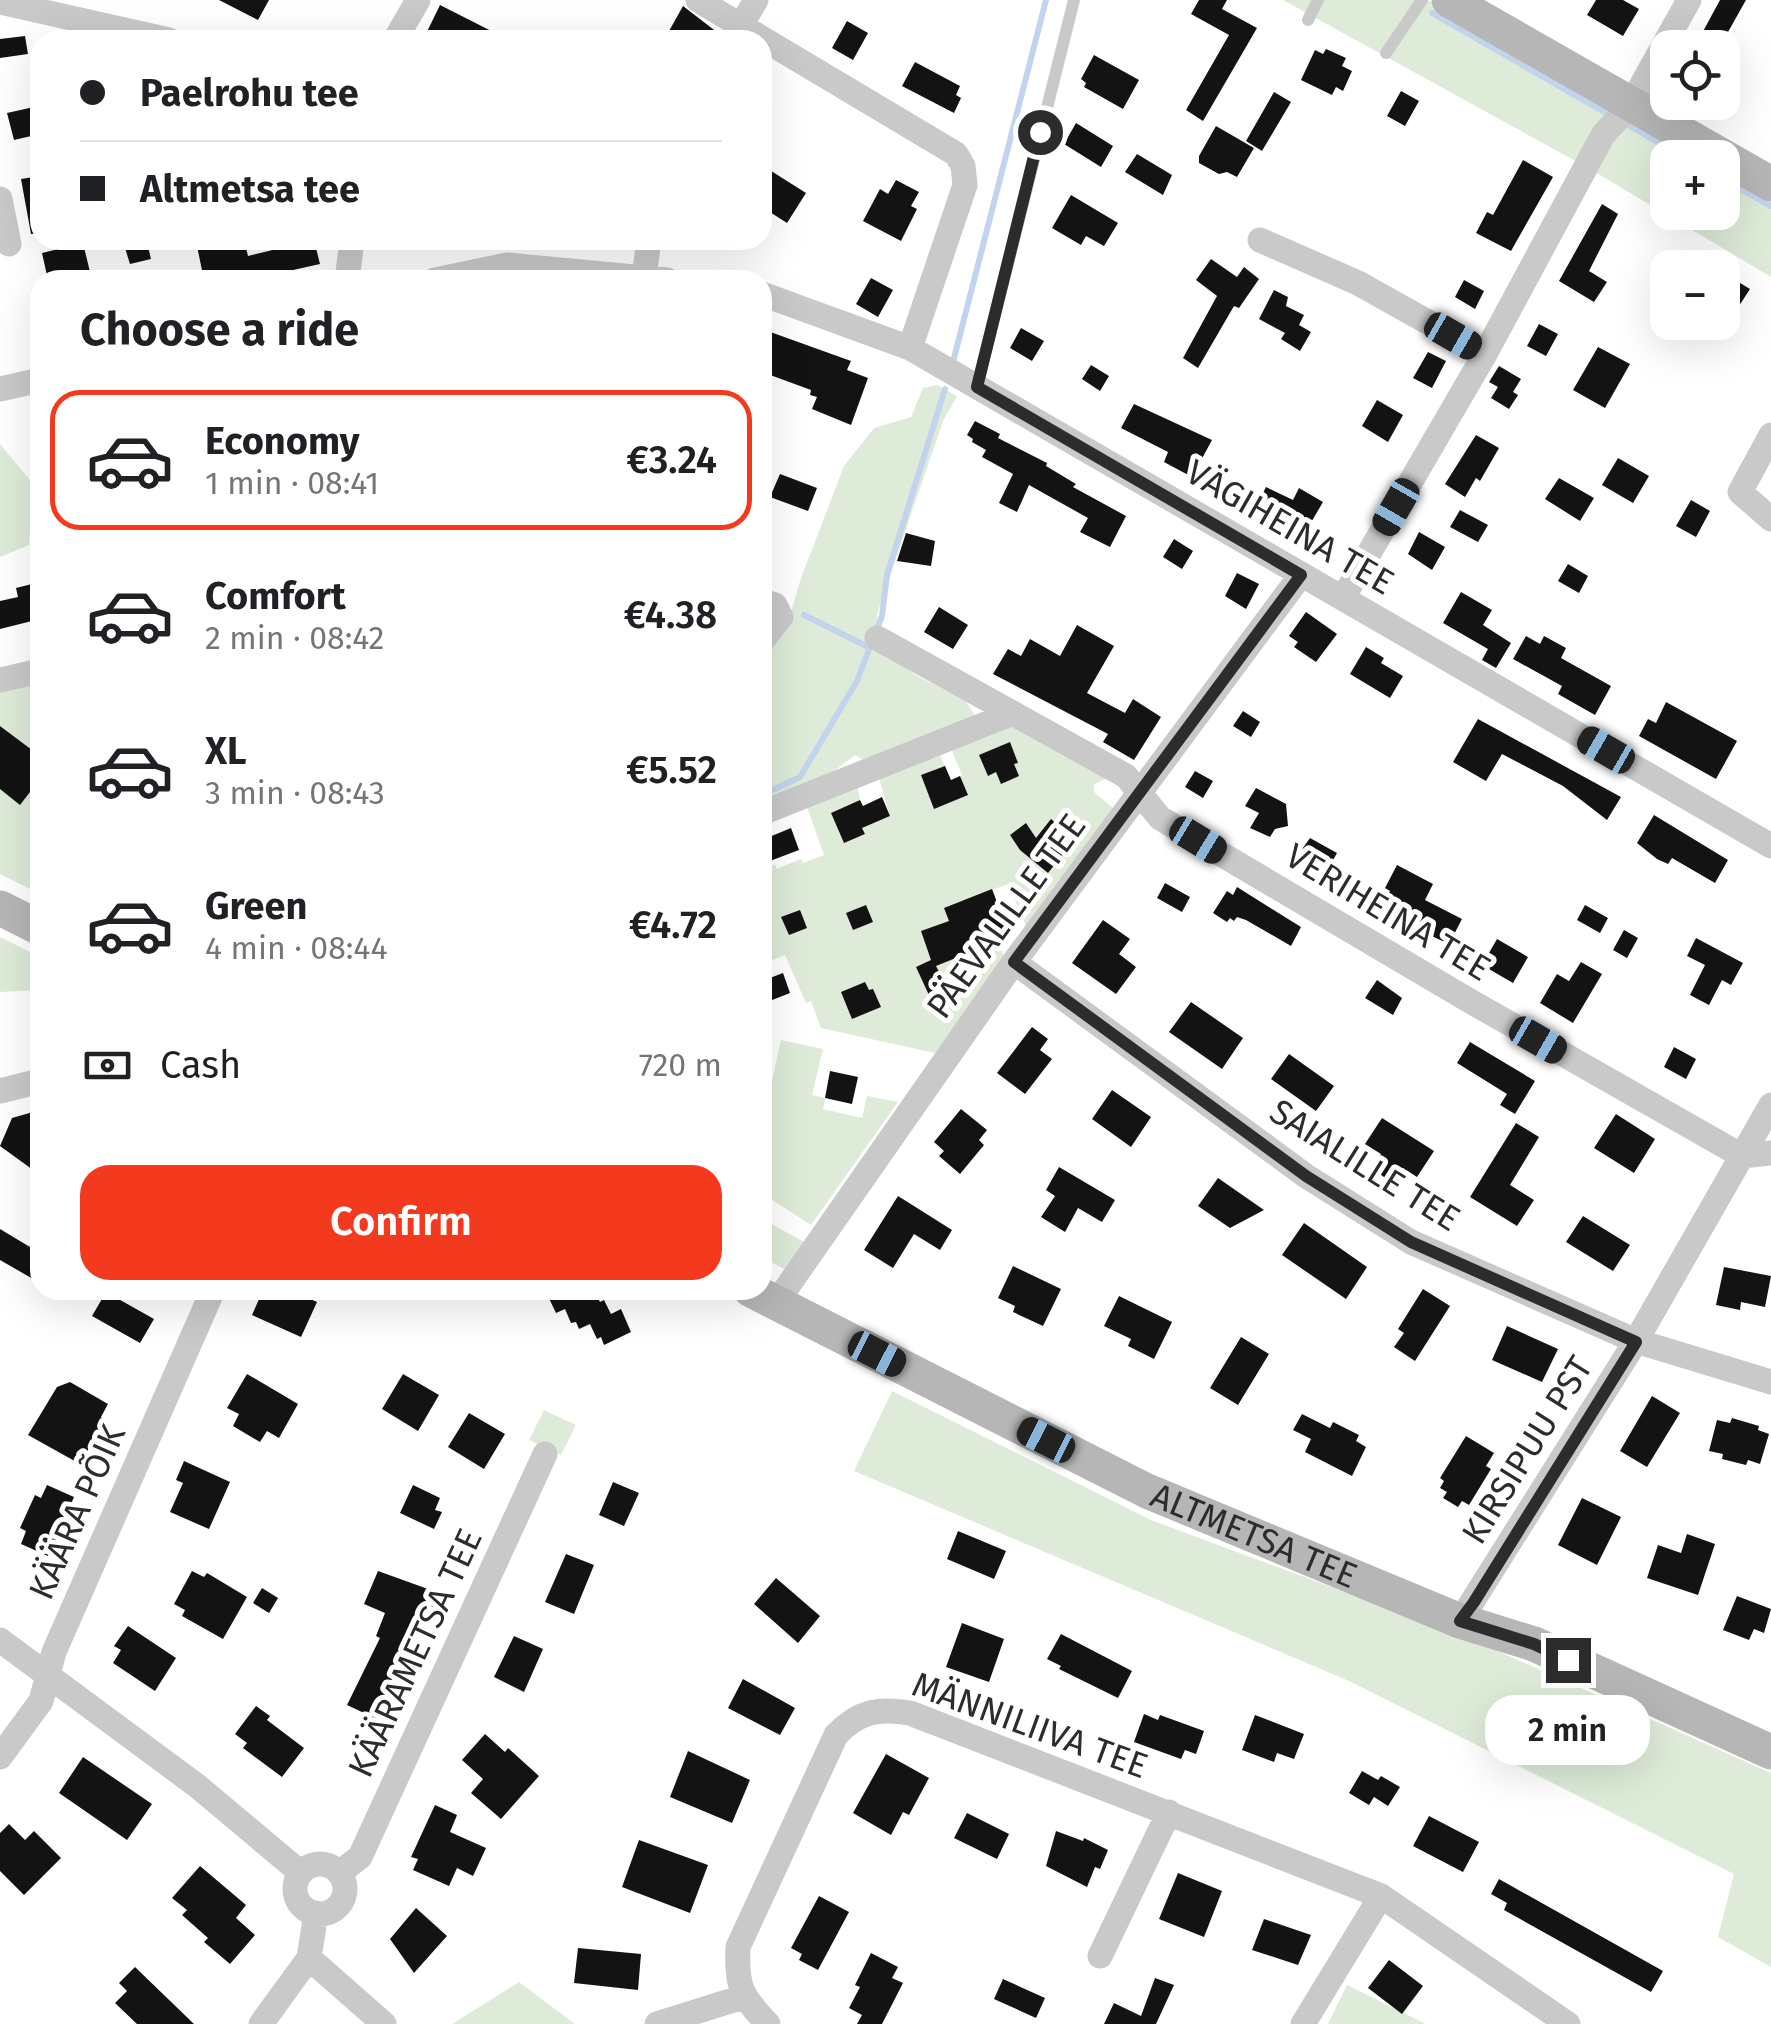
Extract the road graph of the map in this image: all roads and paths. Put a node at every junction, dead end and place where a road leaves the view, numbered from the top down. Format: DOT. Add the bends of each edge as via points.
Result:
graph roads {
  1 [pos="418,0"];
  2 [pos="698,0"];
  3 [pos="756,0"];
  4 [pos="1074,0"];
  5 [pos="1318,0"];
  6 [pos="1422,0"];
  7 [pos="1449,0"];
  8 [pos="1689,0"];
  9 [pos="0,2"];
  10 [pos="1308,20"];
  11 [pos="125,30"];
  12 [pos="402,30"];
  13 [pos="735,30"];
  14 [pos="738,30"];
  15 [pos="772,51"];
  16 [pos="1386,53"];
  17 [pos="1631,104"];
  18 [pos="1771,184"];
  19 [pos="0,200"];
  20 [pos="1260,240"];
  21 [pos="9,244"];
  22 [pos="483,270"];
  23 [pos="564,270"];
  24 [pos="772,298"];
  25 [pos="910,348"];
  26 [pos="1485,354"];
  27 [pos="30,382"];
  28 [pos="977,387"];
  29 [pos="0,389"];
  30 [pos="1771,435"];
  31 [pos="1770,518"];
  32 [pos="1301,575"];
  33 [pos="1344,598"];
  34 [pos="772,605"];
  35 [pos="772,628"];
  36 [pos="878,638"];
  37 [pos="30,673"];
  38 [pos="0,680"];
  39 [pos="1013,714"];
  40 [pos="1138,792"];
  41 [pos="772,809"];
  42 [pos="1771,846"];
  43 [pos="0,908"];
  44 [pos="30,923"];
  45 [pos="1014,962"];
  46 [pos="30,1083"];
  47 [pos="0,1090"];
  48 [pos="1771,1105"];
  49 [pos="1771,1153"];
  50 [pos="1742,1156"];
  51 [pos="772,1284"];
  52 [pos="210,1300"];
  53 [pos="771,1300"];
  54 [pos="1636,1342"];
  55 [pos="1771,1382"];
  56 [pos="545,1454"];
  57 [pos="1460,1621"];
  58 [pos="0,1640"];
  59 [pos="50,1677"];
  60 [pos="1771,1752"];
  61 [pos="0,1757"];
  62 [pos="1168,1812"];
  63 [pos="302,1873"];
  64 [pos="339,1873"];
  65 [pos="1381,1896"];
  66 [pos="316,1913"];
  67 [pos="1100,1956"];
  68 [pos="309,1958"];
  69 [pos="742,1997"];
  70 [pos="1563,2023"];
  71 [pos="261,2024"];
  72 [pos="384,2024"];
  73 [pos="657,2024"];
  74 [pos="768,2024"];
  75 [pos="1303,2024"];
  1 -- 12 [label="street"];
  2 -- 13 [label="street"];
  3 -- 14 [label="street"];
  4 -- 28 [label="lane"];
  5 -- 10 [label="lane"];
  6 -- 16 [label="lane"];
  7 -- 17 [label="street"];
  8 -- 17 [label="street"];
  9 -- 11 [label="street"];
  15 -- 25 [label="street" via="942,143 963,166 961,200"];
  17 -- 18 [label="street"];
  17 -- 26 [label="street" via="1603,135"];
  19 -- 21 [label="street"];
  20 -- 26 [label="street" via="1358,283"];
  22 -- 23 [label="street"];
  24 -- 25 [label="street, VÄGIHEINA TEE"];
  25 -- 28 [label="street, VÄGIHEINA TEE"];
  26 -- 33 [label="street"];
  27 -- 29 [label="street"];
  28 -- 32 [label="street, VÄGIHEINA TEE"];
  30 -- 31 [label="street" via="1740,492"];
  32 -- 33 [label="street, VÄGIHEINA TEE"];
  32 -- 40 [label="street, PÄEVALILLE TEE"];
  33 -- 42 [label="street, VÄGIHEINA TEE"];
  34 -- 35 [label="street" via="781,617"];
  36 -- 39 [label="street, VERIHEINA TEE"];
  37 -- 38 [label="street"];
  39 -- 40 [label="street, VERIHEINA TEE" via="1126,776"];
  39 -- 41 [label="street"];
  40 -- 45 [label="street, PÄEVALILLE TEE"];
  40 -- 50 [label="street, VERIHEINA TEE" via="1160,818"];
  43 -- 44 [label="street"];
  45 -- 51 [label="street, PÄEVALILLE TEE"];
  45 -- 54 [label="street, SAIALILLE TEE" via="1306,1176 1411,1242"];
  46 -- 47 [label="street"];
  48 -- 50 [label="street, KIRSIPUU PST"];
  49 -- 50 [label="street"];
  50 -- 54 [label="street, KIRSIPUU PST"];
  52 -- 59 [label="street, KÄÄRA PÕIK" via="54,1652"];
  53 -- 57 [label="street, ALTMETSA TEE" via="1147,1491"];
  54 -- 55 [label="street, SAIALILLE TEE"];
  54 -- 57 [label="street, KIRSIPUU PST"];
  56 -- 64 [label="street, KÄÄRAMETSA TEE" via="360,1856"];
  57 -- 60 [label="street, ALTMETSA TEE" via="1534,1644"];
  58 -- 59 [label="street"];
  59 -- 61 [label="street, KÄÄRA PÕIK" via="41,1701"];
  59 -- 63 [label="street"];
  62 -- 65 [label="street, MÄNNILIIVA TEE"];
  62 -- 67 [label="street, MÄNNILIIVA TEE"];
  62 -- 69 [label="street, MÄNNILIIVA TEE" via="910,1713 866,1712 836,1735 738,1946"];
  63 -- 64 [label="street" via="317,1864"];
  63 -- 66 [label="street" via="295,1886 298,1901"];
  64 -- 66 [label="street" via="345,1888 340,1904"];
  65 -- 70 [label="street, MÄNNILIIVA TEE"];
  65 -- 75 [label="street"];
  66 -- 68 [label="street"];
  68 -- 71 [label="street"];
  68 -- 72 [label="street"];
  69 -- 73 [label="street"];
  69 -- 74 [label="street"];
}
